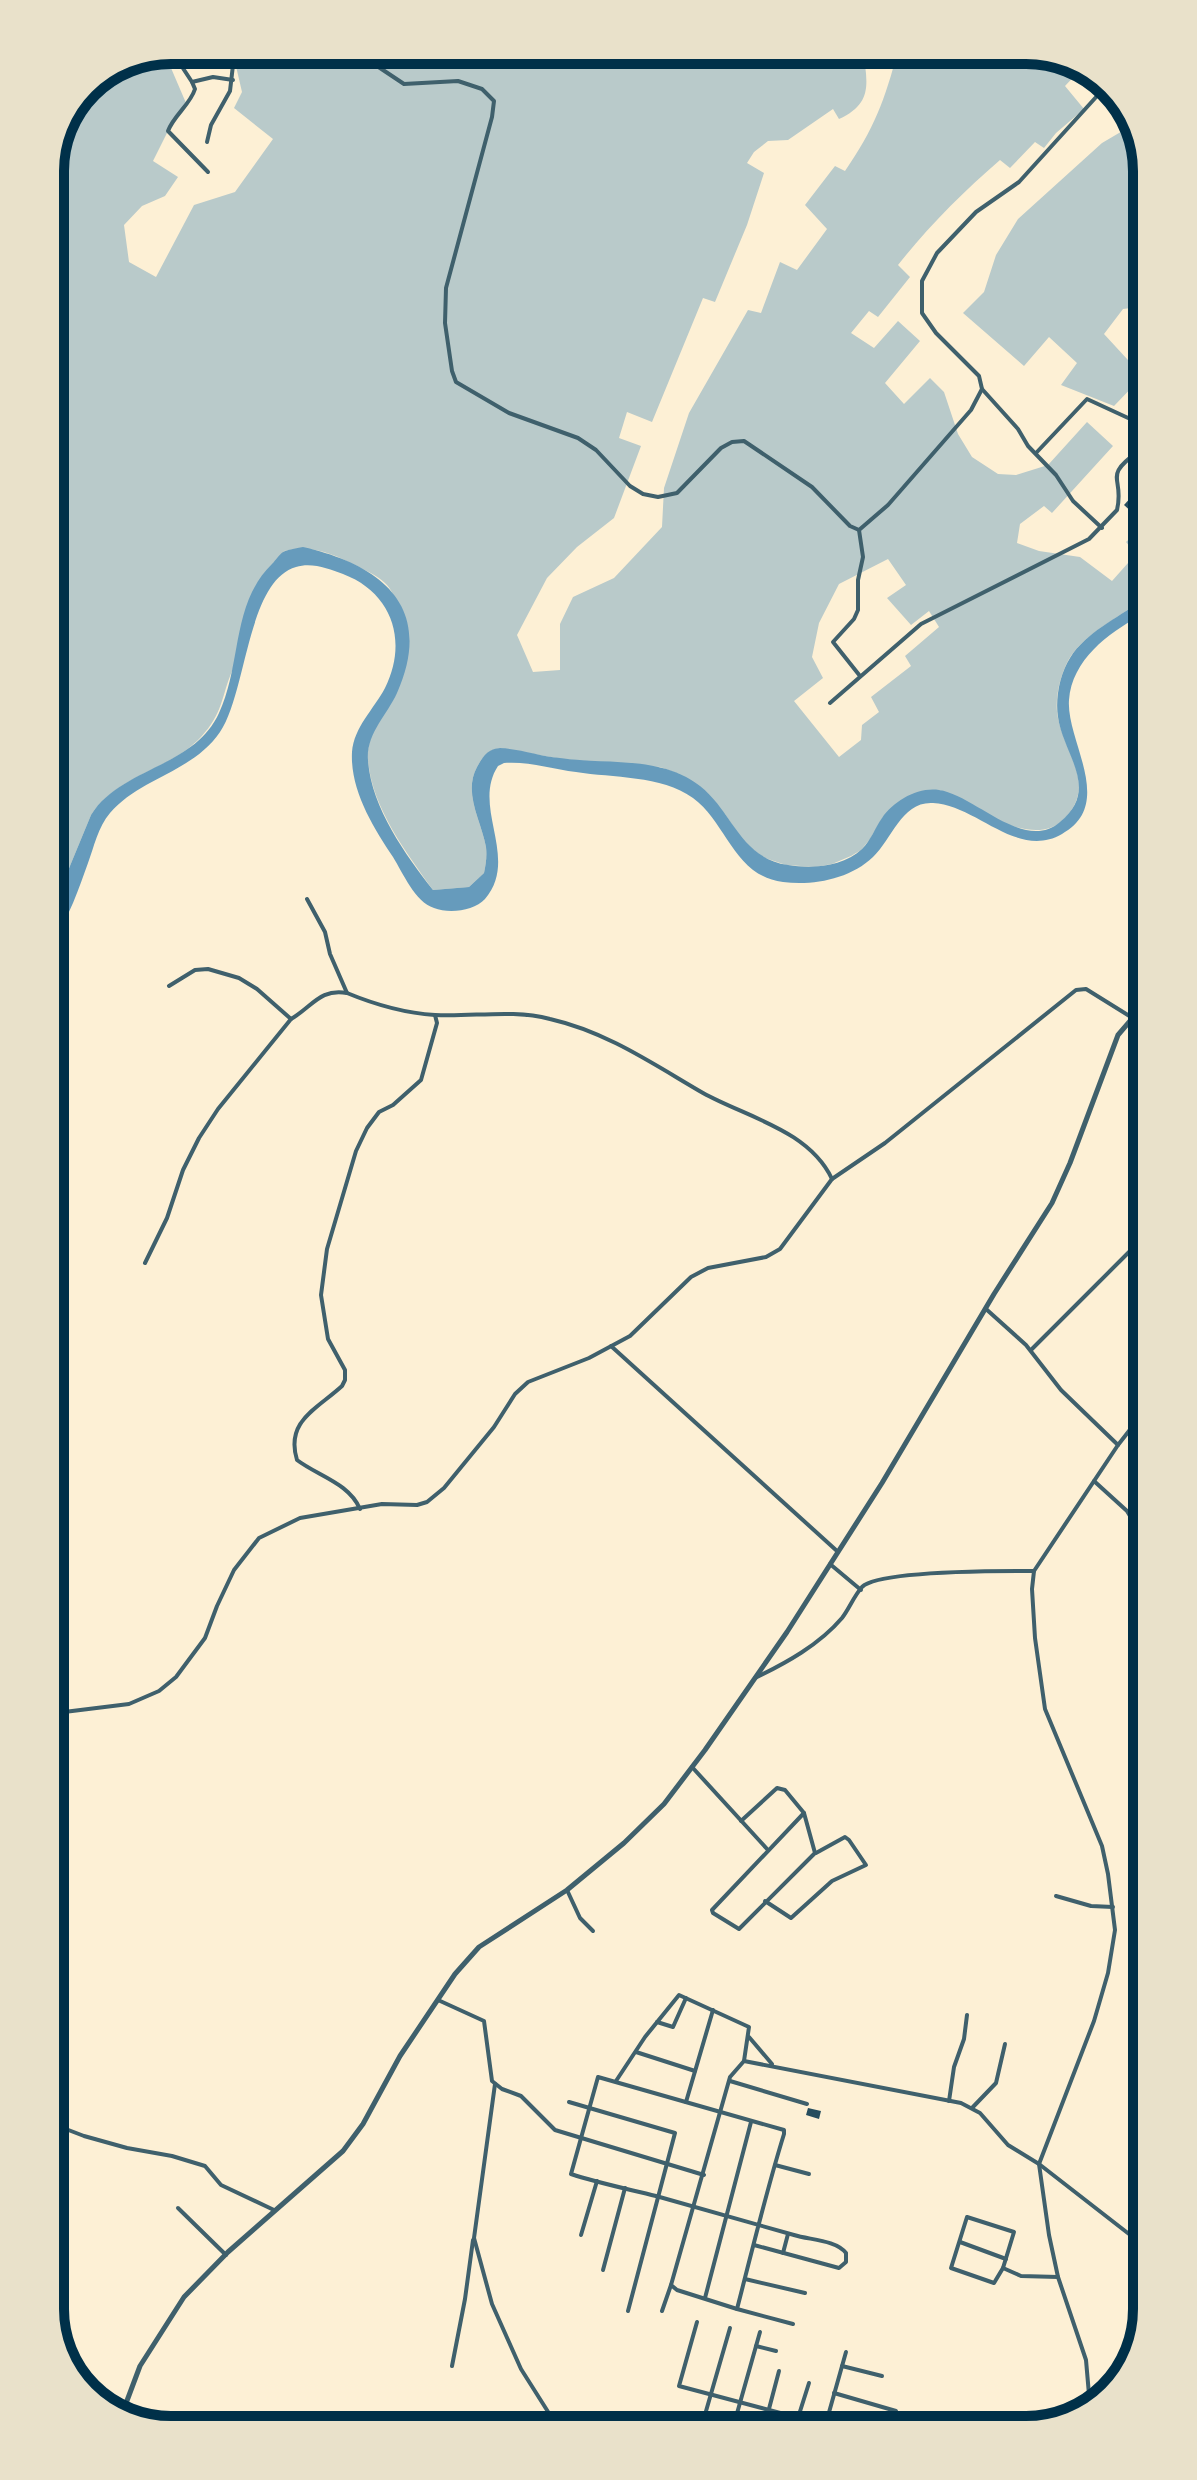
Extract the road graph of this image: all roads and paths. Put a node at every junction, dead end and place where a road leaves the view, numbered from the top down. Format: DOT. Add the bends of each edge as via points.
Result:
graph roads {
  1 [pos="180,64"];
  2 [pos="233,64"];
  3 [pos="373,64"];
  4 [pos="233,80"];
  5 [pos="192,82"];
  6 [pos="1100,93"];
  7 [pos="207,142"];
  8 [pos="208,172"];
  9 [pos="982,389"];
  10 [pos="1133,420"];
  11 [pos="1036,453"];
  12 [pos="1133,456"];
  13 [pos="1102,528"];
  14 [pos="859,530"];
  15 [pos="860,676"];
  16 [pos="830,703"];
  17 [pos="307,899"];
  18 [pos="169,986"];
  19 [pos="347,993"];
  20 [pos="435,1015"];
  21 [pos="1131,1017"];
  22 [pos="291,1019"];
  23 [pos="832,1179"];
  24 [pos="1133,1248"];
  25 [pos="145,1263"];
  26 [pos="986,1309"];
  27 [pos="611,1346"];
  28 [pos="1031,1350"];
  29 [pos="1133,1426"];
  30 [pos="1118,1445"];
  31 [pos="1094,1481"];
  32 [pos="360,1509"];
  33 [pos="1133,1521"];
  34 [pos="837,1551"];
  35 [pos="830,1564"];
  36 [pos="1034,1571"];
  37 [pos="861,1590"];
  38 [pos="755,1678"];
  39 [pos="64,1712"];
  40 [pos="692,1767"];
  41 [pos="804,1813"];
  42 [pos="741,1821"];
  43 [pos="768,1850"];
  44 [pos="815,1853"];
  45 [pos="567,1890"];
  46 [pos="1056,1896"];
  47 [pos="765,1901"];
  48 [pos="1113,1907"];
  49 [pos="593,1931"];
  50 [pos="687,1998"];
  51 [pos="438,2000"];
  52 [pos="713,2010"];
  53 [pos="967,2015"];
  54 [pos="657,2022"];
  55 [pos="748,2036"];
  56 [pos="1005,2044"];
  57 [pos="635,2052"];
  58 [pos="744,2061"];
  59 [pos="773,2066"];
  60 [pos="695,2071"];
  61 [pos="616,2081"];
  62 [pos="730,2081"];
  63 [pos="495,2084"];
  64 [pos="949,2101"];
  65 [pos="569,2102"];
  66 [pos="686,2102"];
  67 [pos="807,2104"];
  68 [pos="972,2108"];
  69 [pos="589,2109"];
  70 [pos="721,2112"];
  71 [pos="751,2121"];
  72 [pos="64,2128"];
  73 [pos="580,2138"];
  74 [pos="667,2164"];
  75 [pos="1039,2164"];
  76 [pos="775,2165"];
  77 [pos="809,2174"];
  78 [pos="704,2175"];
  79 [pos="597,2181"];
  80 [pos="625,2188"];
  81 [pos="658,2197"];
  82 [pos="694,2207"];
  83 [pos="178,2208"];
  84 [pos="274,2210"];
  85 [pos="726,2216"];
  86 [pos="759,2225"];
  87 [pos="788,2234"];
  88 [pos="581,2235"];
  89 [pos="1133,2237"];
  90 [pos="474,2238"];
  91 [pos="959,2242"];
  92 [pos="754,2245"];
  93 [pos="783,2253"];
  94 [pos="226,2255"];
  95 [pos="1006,2259"];
  96 [pos="1003,2268"];
  97 [pos="603,2270"];
  98 [pos="1058,2277"];
  99 [pos="745,2279"];
  100 [pos="671,2285"];
  101 [pos="805,2293"];
  102 [pos="705,2298"];
  103 [pos="737,2309"];
  104 [pos="628,2311"];
  105 [pos="662,2311"];
  106 [pos="697,2322"];
  107 [pos="793,2324"];
  108 [pos="730,2328"];
  109 [pos="760,2332"];
  110 [pos="756,2346"];
  111 [pos="776,2351"];
  112 [pos="846,2352"];
  113 [pos="452,2366"];
  114 [pos="842,2366"];
  115 [pos="779,2371"];
  116 [pos="882,2376"];
  117 [pos="809,2383"];
  118 [pos="710,2393"];
  119 [pos="834,2393"];
  120 [pos="1089,2395"];
  121 [pos="740,2401"];
  122 [pos="125,2406"];
  123 [pos="769,2409"];
  124 [pos="896,2411"];
  125 [pos="551,2416"];
  126 [pos="704,2416"];
  127 [pos="736,2416"];
  128 [pos="767,2416"];
  129 [pos="785,2416"];
  130 [pos="799,2416"];
  131 [pos="828,2416"];
  1 -- 5 [label="street"];
  2 -- 4 [label="street"];
  3 -- 14 [label="street" via="400,83 458,81 482,89 494,101 446,288 445,323 456,382 509,413 578,438 643,494 677,493 721,448 744,441 812,487"];
  4 -- 5 [label="street"];
  4 -- 7 [label="street"];
  5 -- 8 [label="street" via="191,98 168,131"];
  6 -- 9 [label="street" via="1019,182 976,212 937,253 922,281 922,313 979,376"];
  9 -- 11 [label="street"];
  9 -- 14 [label="street" via="971,410 888,505"];
  10 -- 11 [label="street" via="1087,399"];
  11 -- 13 [label="street"];
  12 -- 13 [label="street" via="1120,466 1118,507"];
  13 -- 15 [label="street" via="921,624"];
  14 -- 15 [label="street" via="863,557 858,610 833,642"];
  15 -- 16 [label="street"];
  17 -- 19 [label="street"];
  18 -- 22 [label="street" via="195,970 208,969 239,978"];
  19 -- 20 [label="street" via="386,1009"];
  19 -- 22 [label="street" via="322,994"];
  20 -- 23 [label="street" via="525,1015 607,1038 782,1130 805,1145"];
  20 -- 32 [label="street" via="421,1080 379,1112 356,1151 321,1280 328,1339 345,1380 300,1422 293,1440 297,1460 346,1490"];
  21 -- 23 [label="street" via="1086,989 1076,990"];
  21 -- 26 [label="street" via="1110,1053 1052,1203"];
  22 -- 25 [label="street" via="199,1138"];
  23 -- 27 [label="street" via="780,1249 691,1277 630,1336"];
  24 -- 28 [label="street"];
  26 -- 28 [label="street"];
  26 -- 34 [label="street"];
  27 -- 32 [label="street" via="528,1382 427,1502"];
  27 -- 34 [label="street"];
  28 -- 30 [label="street" via="1061,1390"];
  29 -- 30 [label="street"];
  30 -- 31 [label="street"];
  31 -- 33 [label="street"];
  31 -- 36 [label="street"];
  32 -- 39 [label="street" via="300,1518 259,1538 234,1570 205,1638 159,1691 129,1704"];
  34 -- 35 [label="street"];
  35 -- 37 [label="street"];
  35 -- 38 [label="street"];
  36 -- 37 [label="street" via="881,1578"];
  36 -- 48 [label="street" via="1035,1638 1045,1709 1102,1846"];
  37 -- 38 [label="street" via="824,1636"];
  38 -- 40 [label="street"];
  40 -- 42 [label="street"];
  40 -- 45 [label="street" via="664,1804"];
  41 -- 42 [label="street" via="777,1788"];
  41 -- 43 [label="street"];
  41 -- 44 [label="street"];
  42 -- 43 [label="street"];
  43 -- 47 [label="street" via="712,1911 739,1929"];
  44 -- 47 [label="street"];
  44 -- 47 [label="street" via="845,1837 866,1865 832,1881 791,1918"];
  45 -- 49 [label="street" via="580,1918"];
  45 -- 51 [label="street" via="479,1947"];
  46 -- 48 [label="street"];
  48 -- 75 [label="street" via="1115,1930 1101,1997"];
  50 -- 52 [label="street"];
  50 -- 54 [label="street" via="677,1995"];
  50 -- 54 [label="street" via="673,2027"];
  51 -- 63 [label="street" via="484,2021"];
  51 -- 84 [label="street" via="343,2151"];
  52 -- 55 [label="street" via="747,2025"];
  52 -- 60 [label="street"];
  53 -- 64 [label="street"];
  54 -- 57 [label="street"];
  55 -- 58 [label="street"];
  55 -- 59 [label="street"];
  56 -- 68 [label="street" via="996,2083"];
  57 -- 60 [label="street"];
  57 -- 61 [label="street"];
  58 -- 59 [label="street"];
  58 -- 62 [label="street"];
  59 -- 64 [label="street"];
  60 -- 66 [label="street"];
  61 -- 66 [label="street"];
  61 -- 69 [label="street" via="598,2077"];
  62 -- 67 [label="street"];
  62 -- 70 [label="street"];
  63 -- 73 [label="street" via="521,2096 555,2130"];
  63 -- 90 [label="street"];
  64 -- 68 [label="street"];
  65 -- 69 [label="street"];
  66 -- 70 [label="street"];
  68 -- 75 [label="street" via="1008,2145"];
  69 -- 73 [label="street"];
  69 -- 74 [label="street" via="675,2133"];
  70 -- 71 [label="street"];
  70 -- 78 [label="street"];
  71 -- 76 [label="street" via="784,2130"];
  71 -- 85 [label="street"];
  72 -- 84 [label="street" via="205,2166 221,2185"];
  73 -- 74 [label="street"];
  73 -- 79 [label="street" via="571,2174"];
  74 -- 78 [label="street"];
  74 -- 81 [label="street"];
  75 -- 89 [label="street"];
  75 -- 98 [label="street"];
  76 -- 77 [label="street"];
  76 -- 86 [label="street"];
  78 -- 82 [label="street"];
  79 -- 80 [label="street"];
  79 -- 88 [label="street"];
  80 -- 81 [label="street"];
  80 -- 97 [label="street"];
  81 -- 82 [label="street"];
  81 -- 104 [label="street"];
  82 -- 85 [label="street"];
  82 -- 100 [label="street"];
  83 -- 94 [label="street"];
  84 -- 94 [label="street"];
  85 -- 86 [label="street"];
  85 -- 102 [label="street"];
  86 -- 87 [label="street"];
  86 -- 92 [label="street"];
  87 -- 93 [label="street"];
  87 -- 93 [label="street" via="839,2246 846,2253 845,2266"];
  90 -- 113 [label="street"];
  90 -- 125 [label="street" via="492,2304"];
  91 -- 95 [label="street"];
  91 -- 95 [label="street" via="967,2217 1013,2230"];
  91 -- 96 [label="street" via="952,2269 994,2283"];
  92 -- 93 [label="street"];
  92 -- 99 [label="street"];
  94 -- 122 [label="street" via="184,2297 140,2366"];
  95 -- 96 [label="street"];
  96 -- 98 [label="street" via="1021,2276"];
  98 -- 120 [label="street" via="1086,2360"];
  99 -- 101 [label="street"];
  99 -- 103 [label="street"];
  100 -- 102 [label="street"];
  100 -- 105 [label="street"];
  102 -- 103 [label="street"];
  103 -- 107 [label="street"];
  106 -- 118 [label="street" via="679,2386"];
  108 -- 118 [label="street"];
  109 -- 110 [label="street"];
  110 -- 111 [label="street"];
  110 -- 121 [label="street"];
  112 -- 114 [label="street"];
  114 -- 116 [label="street"];
  114 -- 119 [label="street"];
  115 -- 123 [label="street"];
  117 -- 130 [label="street"];
  118 -- 121 [label="street"];
  118 -- 126 [label="street"];
  119 -- 124 [label="street"];
  119 -- 131 [label="street"];
  121 -- 123 [label="street"];
  121 -- 127 [label="street"];
  123 -- 128 [label="street"];
  123 -- 129 [label="street"];
}
